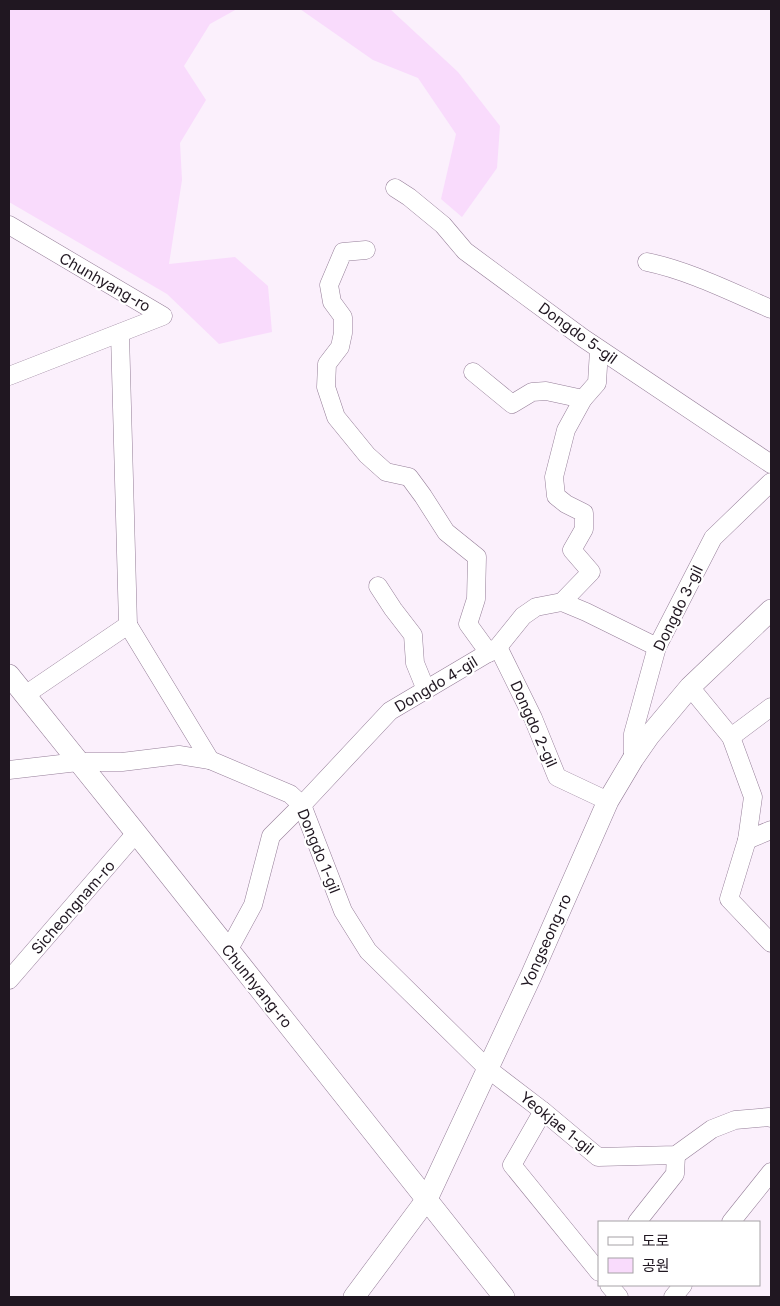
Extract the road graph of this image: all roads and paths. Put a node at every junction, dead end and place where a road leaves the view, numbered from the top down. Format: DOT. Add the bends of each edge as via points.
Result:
graph roads {
  1 [pos="395,188"];
  2 [pos="9,225"];
  3 [pos="366,250"];
  4 [pos="648,262"];
  5 [pos="771,309"];
  6 [pos="120,334"];
  7 [pos="599,350"];
  8 [pos="474,372"];
  9 [pos="9,376"];
  10 [pos="583,399"];
  11 [pos="771,464"];
  12 [pos="771,482"];
  13 [pos="378,586"];
  14 [pos="562,602"];
  15 [pos="771,610"];
  16 [pos="128,626"];
  17 [pos="657,647"];
  18 [pos="494,650"];
  19 [pos="9,675"];
  20 [pos="690,687"];
  21 [pos="426,690"];
  22 [pos="25,695"];
  23 [pos="771,707"];
  24 [pos="731,737"];
  25 [pos="633,759"];
  26 [pos="210,760"];
  27 [pos="78,762"];
  28 [pos="9,770"];
  29 [pos="608,801"];
  30 [pos="302,806"];
  31 [pos="771,830"];
  32 [pos="136,833"];
  33 [pos="747,840"];
  34 [pos="771,943"];
  35 [pos="228,951"];
  36 [pos="9,980"];
  37 [pos="488,1069"];
  38 [pos="543,1111"];
  39 [pos="771,1118"];
  40 [pos="676,1155"];
  41 [pos="771,1172"];
  42 [pos="427,1198"];
  43 [pos="638,1221"];
  44 [pos="732,1221"];
  45 [pos="598,1271"];
  46 [pos="610,1286"];
  47 [pos="682,1286"];
  48 [pos="354,1297"];
  49 [pos="504,1297"];
  50 [pos="620,1297"];
  51 [pos="673,1297"];
  1 -- 7 [label="street, Dongdo 5-gil" via="443,225 465,251"];
  2 -- 6 [label="street, Chunhyang-ro" via="163,316"];
  3 -- 18 [label="street, Dongdo 2-gil" via="343,252 329,285 332,302 343,317 343,333 340,347 327,364 326,387 336,417 367,455 386,472 408,478 446,532 477,557 476,600 468,624"];
  4 -- 5 [label="street" via="697,278"];
  6 -- 9 [label="street, Chunhyang-ro"];
  6 -- 16 [label="street"];
  7 -- 10 [label="street" via="597,383"];
  7 -- 11 [label="street, Dongdo 5-gil"];
  8 -- 10 [label="street" via="512,404 532,392 546,391"];
  10 -- 14 [label="street" via="566,430 554,477 556,496 584,513 584,529 572,550 591,572"];
  12 -- 17 [label="street, Dongdo 3-gil" via="713,538"];
  13 -- 21 [label="street" via="413,635 415,663"];
  14 -- 17 [label="street"];
  14 -- 18 [label="street, Dongdo 4-gil" via="536,607 523,616"];
  15 -- 20 [label="street, Yongseong-ro"];
  16 -- 22 [label="street"];
  16 -- 26 [label="street"];
  17 -- 25 [label="street, Dongdo 3-gil" via="632,734"];
  18 -- 21 [label="street, Dongdo 4-gil"];
  18 -- 29 [label="street, Dongdo 2-gil" via="534,718 557,777"];
  19 -- 22 [label="street, Chunhyang-ro"];
  20 -- 24 [label="street"];
  20 -- 25 [label="street, Yongseong-ro"];
  21 -- 30 [label="street, Dongdo 4-gil" via="390,711"];
  22 -- 27 [label="street, Chunhyang-ro"];
  23 -- 24 [label="street"];
  24 -- 33 [label="street" via="753,797"];
  25 -- 29 [label="street, Yongseong-ro"];
  26 -- 27 [label="street, Dongdo 1-gil" via="179,754 122,762"];
  26 -- 30 [label="street, Dongdo 1-gil" via="290,794"];
  27 -- 28 [label="street, Dongdo 1-gil"];
  27 -- 32 [label="street, Chunhyang-ro"];
  29 -- 37 [label="street, Yongseong-ro"];
  30 -- 35 [label="street, Dongdo 4-gil" via="270,836 253,905"];
  30 -- 37 [label="street, Dongdo 1-gil" via="343,910 368,951"];
  31 -- 33 [label="street"];
  32 -- 35 [label="street, Chunhyang-ro"];
  32 -- 36 [label="street, Sicheongnam-ro"];
  33 -- 34 [label="street" via="730,899"];
  35 -- 42 [label="street, Chunhyang-ro"];
  37 -- 38 [label="street, Yeokjae 1-gil"];
  37 -- 42 [label="street, Yongseong-ro"];
  38 -- 40 [label="street, Yeokjae 1-gil" via="598,1157"];
  38 -- 45 [label="street" via="512,1164"];
  39 -- 40 [label="street" via="735,1120 712,1129"];
  40 -- 43 [label="street" via="675,1174"];
  41 -- 44 [label="street"];
  42 -- 48 [label="street, Yongseong-ro"];
  42 -- 49 [label="street, Chunhyang-ro"];
  46 -- 50 [label="street"];
  47 -- 51 [label="street"];
}
